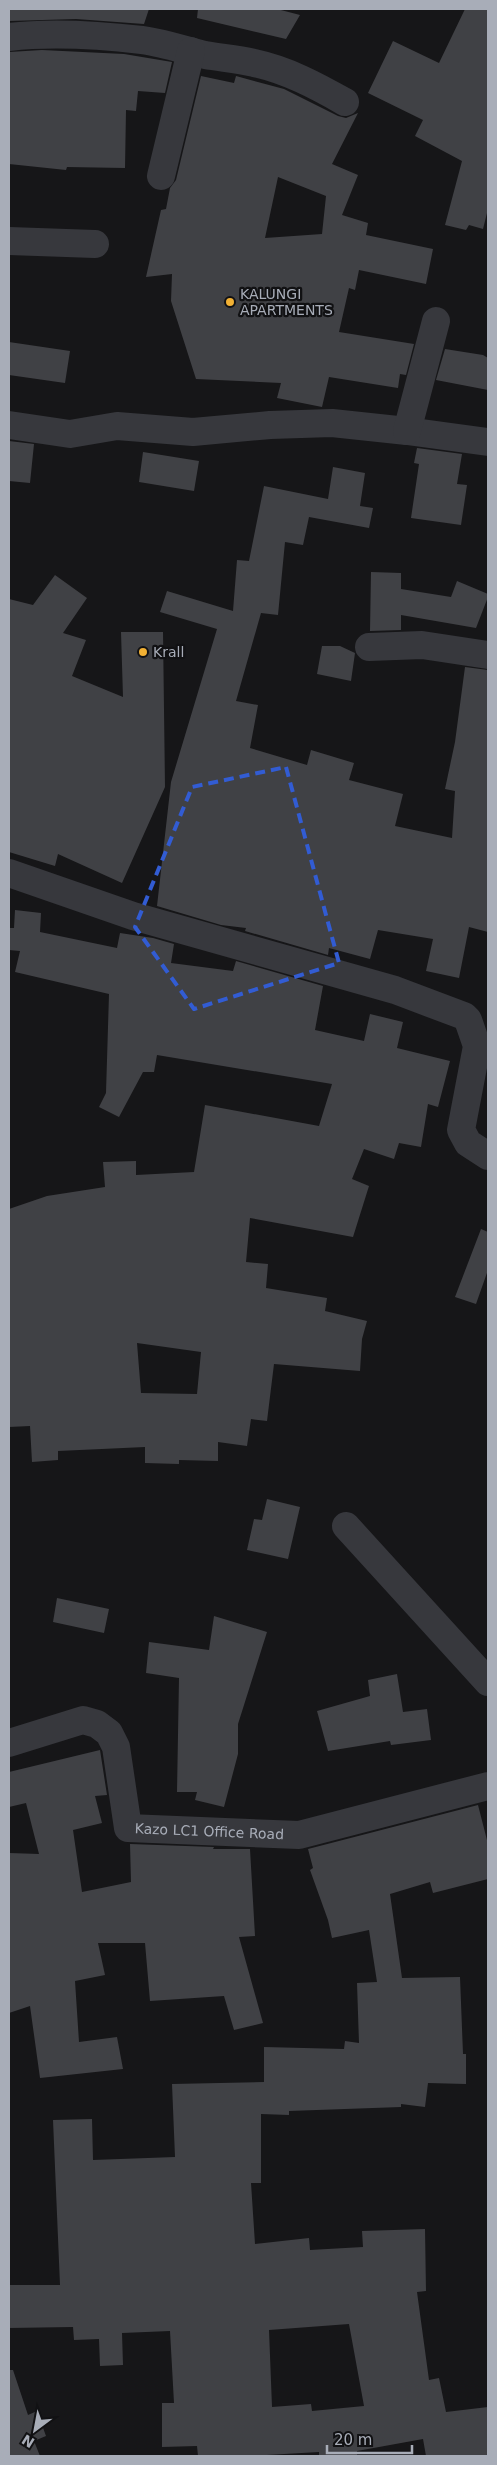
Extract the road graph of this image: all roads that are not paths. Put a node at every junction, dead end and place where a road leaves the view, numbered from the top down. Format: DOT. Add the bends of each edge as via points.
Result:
graph roads {
  1 [pos="9,37"];
  2 [pos="191,51"];
  3 [pos="345,102"];
  4 [pos="161,176"];
  5 [pos="9,241"];
  6 [pos="95,244"];
  7 [pos="436,321"];
  8 [pos="9,425"];
  9 [pos="407,431"];
  10 [pos="488,442"];
  11 [pos="369,647"];
  12 [pos="488,655"];
  13 [pos="9,873"];
  14 [pos="488,1156"];
  15 [pos="346,1526"];
  16 [pos="488,1682"];
  17 [pos="9,1743"];
  18 [pos="488,1786"];
  1 -- 2 [label="street" via="81,36 142,40"];
  2 -- 3 [label="street" via="256,63 315,85"];
  2 -- 4 [label="street"];
  5 -- 6 [label="street"];
  7 -- 9 [label="street"];
  8 -- 9 [label="street" via="70,434 117,426 193,432 332,423"];
  9 -- 10 [label="street"];
  11 -- 12 [label="street" via="422,645"];
  13 -- 14 [label="street" via="133,916 395,990 464,1016 477,1046 461,1130 468,1143"];
  15 -- 16 [label="street"];
  17 -- 18 [label="street, Kazo LC1 Office Road" via="83,1720 97,1724 109,1733 116,1747 128,1828 299,1835"];
}
